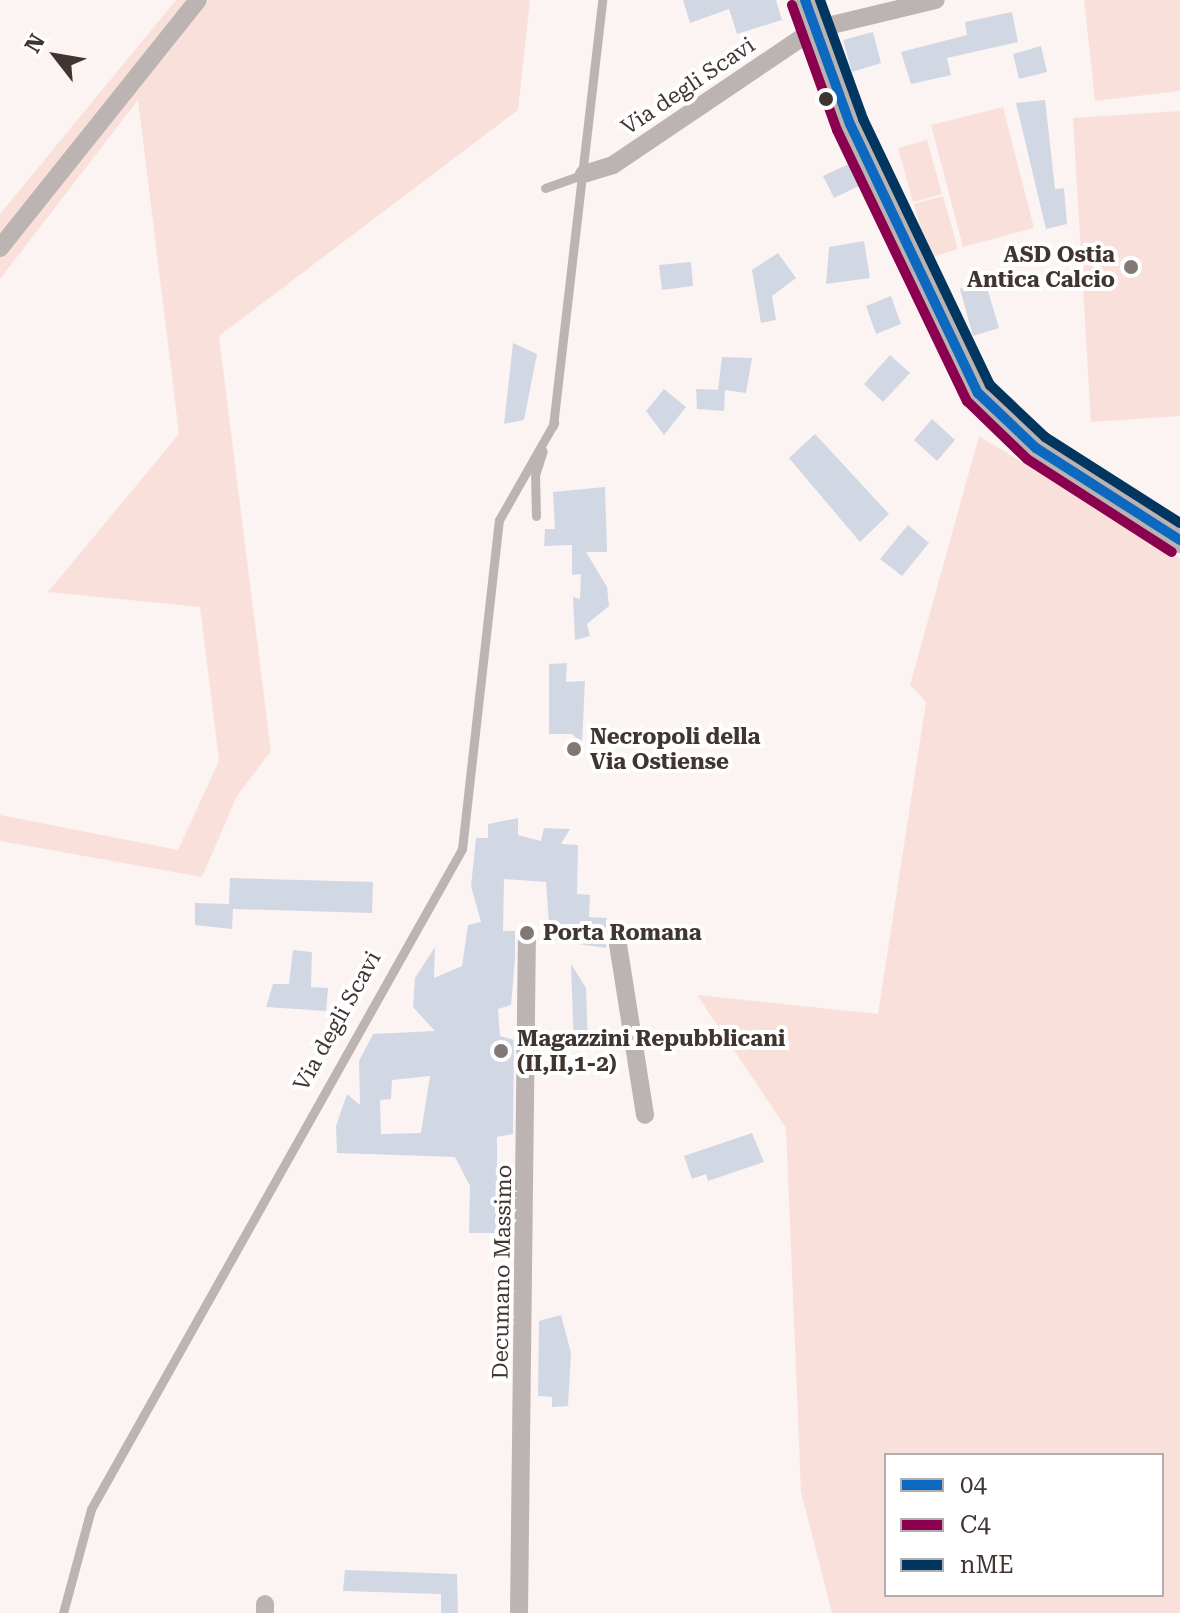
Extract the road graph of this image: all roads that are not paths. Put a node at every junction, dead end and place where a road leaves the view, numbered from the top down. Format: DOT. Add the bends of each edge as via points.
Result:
graph roads {
  1 [pos="198,0"];
  2 [pos="602,0"];
  3 [pos="805,0"];
  4 [pos="936,0"];
  5 [pos="815,29"];
  6 [pos="584,174"];
  7 [pos="545,188"];
  8 [pos="0,248"];
  9 [pos="554,423"];
  10 [pos="536,516"];
  11 [pos="1180,540"];
  12 [pos="527,933"];
  13 [pos="617,938"];
  14 [pos="645,1115"];
  15 [pos="63,1613"];
  16 [pos="519,1613"];
  1 -- 8 [label="street"];
  2 -- 6 [label="lane, Via degli Scavi"];
  3 -- 5 [label="main road"];
  4 -- 5 [label="street"];
  5 -- 6 [label="street, Via degli Scavi" via="613,165"];
  5 -- 11 [label="main road" via="850,124 978,393 1036,448"];
  6 -- 7 [label="lane"];
  6 -- 9 [label="lane, Via degli Scavi"];
  9 -- 10 [label="lane, Via degli Scavi" via="535,475"];
  9 -- 15 [label="lane, Via degli Scavi" via="499,520 462,849 91,1509"];
  12 -- 16 [label="street, Decumano Massimo"];
  13 -- 14 [label="street"];
}
